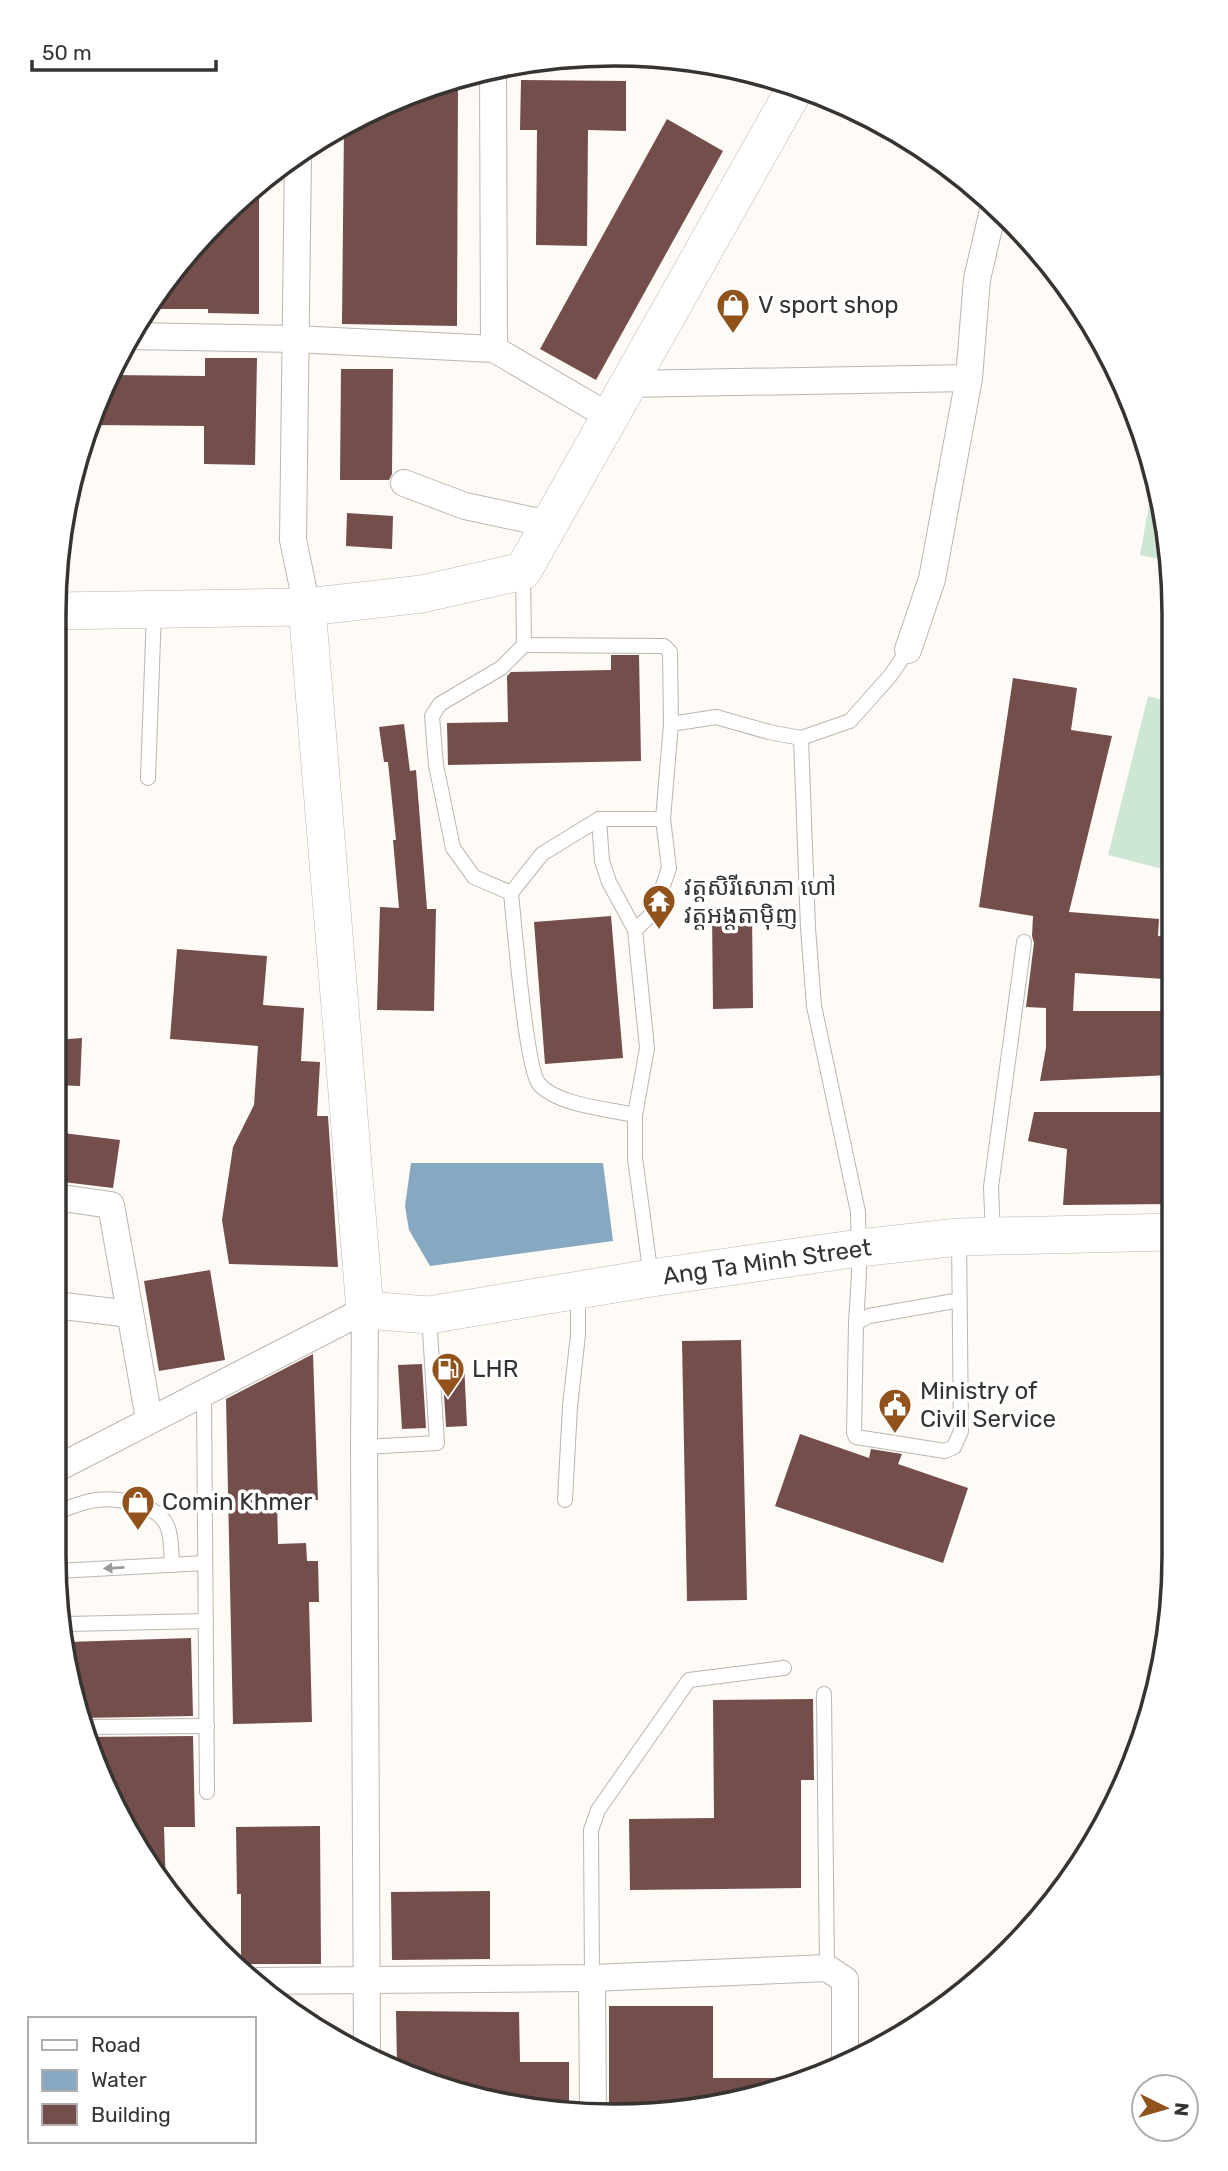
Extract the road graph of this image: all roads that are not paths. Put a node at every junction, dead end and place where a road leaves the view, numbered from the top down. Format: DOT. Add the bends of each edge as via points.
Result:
graph roads {
  1 [pos="493,80"];
  2 [pos="790,96"];
  3 [pos="298,168"];
  4 [pos="991,218"];
  5 [pos="142,336"];
  6 [pos="295,339"];
  7 [pos="494,349"];
  8 [pos="969,378"];
  9 [pos="627,384"];
  10 [pos="610,417"];
  11 [pos="404,483"];
  12 [pos="549,524"];
  13 [pos="523,571"];
  14 [pos="307,607"];
  15 [pos="154,610"];
  16 [pos="66,611"];
  17 [pos="524,645"];
  18 [pos="908,650"];
  19 [pos="671,724"];
  20 [pos="801,738"];
  21 [pos="148,778"];
  22 [pos="663,818"];
  23 [pos="599,819"];
  24 [pos="510,893"];
  25 [pos="635,930"];
  26 [pos="1024,942"];
  27 [pos="635,1115"];
  28 [pos="66,1199"];
  29 [pos="1162,1232"];
  30 [pos="976,1236"];
  31 [pos="859,1248"];
  32 [pos="651,1278"];
  33 [pos="578,1290"];
  34 [pos="960,1300"];
  35 [pos="66,1306"];
  36 [pos="365,1310"];
  37 [pos="130,1314"];
  38 [pos="429,1315"];
  39 [pos="856,1323"];
  40 [pos="204,1394"];
  41 [pos="149,1419"];
  42 [pos="364,1447"];
  43 [pos="66,1464"];
  44 [pos="565,1500"];
  45 [pos="66,1509"];
  46 [pos="205,1563"];
  47 [pos="172,1565"];
  48 [pos="67,1570"];
  49 [pos="206,1621"];
  50 [pos="71,1624"];
  51 [pos="784,1668"];
  52 [pos="824,1694"];
  53 [pos="206,1726"];
  54 [pos="94,1727"];
  55 [pos="207,1792"];
  56 [pos="827,1968"];
  57 [pos="592,1978"];
  58 [pos="367,1980"];
  59 [pos="268,1981"];
  60 [pos="367,2045"];
  61 [pos="845,2053"];
  62 [pos="593,2103"];
  1 -- 7 [label="street"];
  2 -- 9 [label="street"];
  3 -- 6 [label="street"];
  4 -- 8 [label="street" via="977,279"];
  5 -- 6 [label="street"];
  6 -- 7 [label="street"];
  6 -- 14 [label="street" via="293,540"];
  7 -- 10 [label="street"];
  8 -- 9 [label="street"];
  8 -- 18 [label="street" via="932,579"];
  9 -- 10 [label="street"];
  10 -- 12 [label="street"];
  11 -- 12 [label="street" via="465,506"];
  12 -- 13 [label="street"];
  13 -- 14 [label="street" via="422,594"];
  13 -- 17 [label="lane"];
  14 -- 15 [label="street"];
  14 -- 36 [label="street"];
  15 -- 16 [label="street"];
  15 -- 21 [label="lane"];
  17 -- 19 [label="lane" via="664,646 670,652"];
  17 -- 24 [label="lane" via="501,668 440,704 432,716 436,765 453,848 474,877"];
  18 -- 20 [label="lane" via="850,721"];
  19 -- 20 [label="lane" via="716,717"];
  19 -- 22 [label="lane"];
  20 -- 31 [label="lane" via="814,1006 858,1212"];
  22 -- 23 [label="lane"];
  22 -- 25 [label="lane" via="669,868 654,912"];
  23 -- 24 [label="lane" via="542,854"];
  23 -- 25 [label="lane" via="602,861"];
  24 -- 27 [label="lane" via="537,1083 557,1098"];
  25 -- 27 [label="lane" via="648,1048"];
  26 -- 30 [label="lane" via="991,1187"];
  27 -- 32 [label="lane" via="635,1158"];
  28 -- 37 [label="street" via="111,1205"];
  29 -- 30 [label="street, Ang Ta Minh Street"];
  30 -- 31 [label="street, Ang Ta Minh Street"];
  30 -- 34 [label="lane"];
  31 -- 32 [label="street, Ang Ta Minh Street"];
  31 -- 39 [label="lane"];
  32 -- 33 [label="street, Ang Ta Minh Street"];
  33 -- 38 [label="street, Ang Ta Minh Street"];
  33 -- 44 [label="lane"];
  34 -- 39 [label="lane" via="869,1315"];
  34 -- 39 [label="lane" via="961,1432 954,1447 945,1451 856,1437"];
  35 -- 37 [label="street"];
  36 -- 38 [label="street, Ang Ta Minh Street"];
  36 -- 40 [label="street"];
  36 -- 42 [label="street"];
  37 -- 41 [label="street"];
  38 -- 42 [label="lane" via="437,1443"];
  40 -- 41 [label="street"];
  40 -- 46 [label="lane"];
  41 -- 43 [label="street"];
  42 -- 58 [label="street"];
  45 -- 47 [label="lane" via="93,1500 145,1505 167,1524"];
  46 -- 47 [label="lane"];
  46 -- 49 [label="lane"];
  47 -- 48 [label="lane, one-way"];
  49 -- 50 [label="lane"];
  49 -- 53 [label="lane"];
  51 -- 57 [label="lane" via="689,1680 598,1810 591,1830"];
  52 -- 56 [label="lane"];
  53 -- 54 [label="lane"];
  53 -- 55 [label="lane"];
  56 -- 57 [label="street"];
  56 -- 61 [label="street" via="845,1980"];
  57 -- 58 [label="street"];
  57 -- 62 [label="street"];
  58 -- 59 [label="street"];
  58 -- 60 [label="street"];
}
